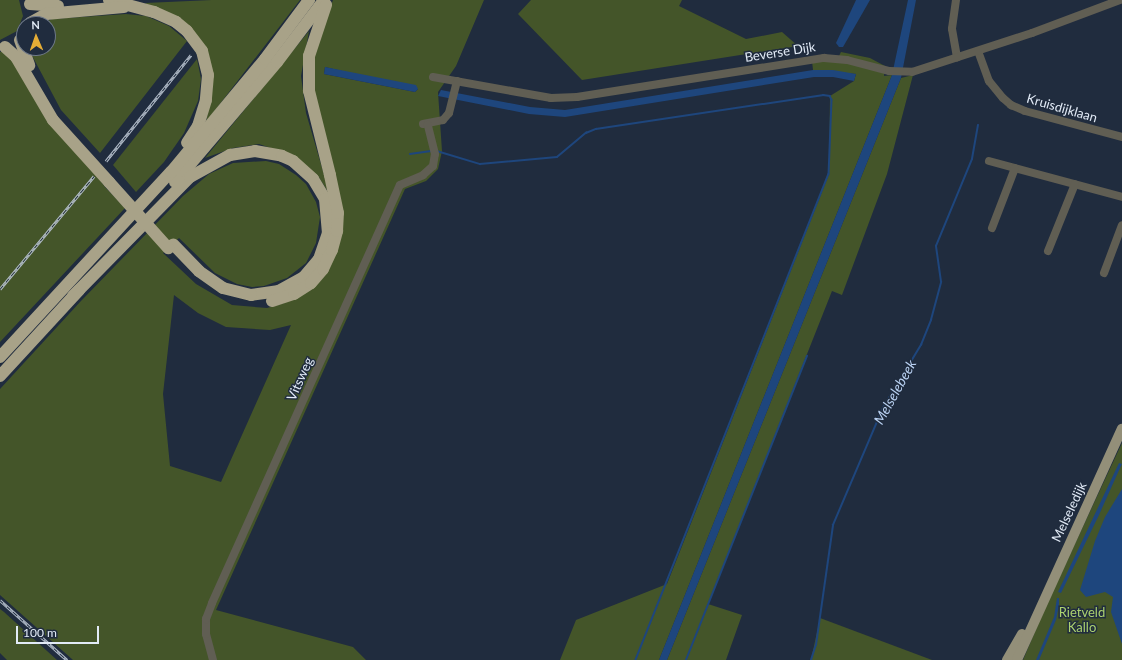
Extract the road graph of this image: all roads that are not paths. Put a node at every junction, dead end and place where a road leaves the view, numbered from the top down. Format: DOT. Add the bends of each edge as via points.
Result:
graph roads {
  1 [pos="113,0"];
  2 [pos="309,0"];
  3 [pos="324,0"];
  4 [pos="328,0"];
  5 [pos="956,0"];
  6 [pos="1120,0"];
  7 [pos="29,2"];
  8 [pos="133,7"];
  9 [pos="30,16"];
  10 [pos="42,16"];
  11 [pos="16,41"];
  12 [pos="2,48"];
  13 [pos="978,51"];
  14 [pos="25,56"];
  15 [pos="957,58"];
  16 [pos="433,77"];
  17 [pos="457,81"];
  18 [pos="1122,137"];
  19 [pos="989,161"];
  20 [pos="1015,168"];
  21 [pos="111,180"];
  22 [pos="1075,184"];
  23 [pos="1122,197"];
  24 [pos="128,220"];
  25 [pos="1122,225"];
  26 [pos="992,228"];
  27 [pos="170,246"];
  28 [pos="1048,251"];
  29 [pos="1104,273"];
  30 [pos="73,296"];
  31 [pos="0,358"];
  32 [pos="0,376"];
  33 [pos="1122,429"];
  34 [pos="1040,605"];
  35 [pos="213,660"];
  36 [pos="1007,660"];
  37 [pos="1017,660"];
  1 -- 7 [label="highway" via="48,6"];
  1 -- 8 [label="highway"];
  2 -- 24 [label="highway" via="261,64"];
  3 -- 30 [label="highway" via="223,127"];
  4 -- 27 [label="highway" via="312,39 308,69 312,111 338,213 332,250 323,269 311,283 294,294 266,303 252,303 234,300 213,290 199,280"];
  5 -- 15 [label="street" via="952,29"];
  6 -- 13 [label="street, Beverse Dijk"];
  7 -- 9 [label="main road"];
  8 -- 10 [label="highway"];
  8 -- 24 [label="highway" via="165,16 187,31 202,51 208,86 203,113 191,139"];
  11 -- 12 [label="main road"];
  12 -- 21 [label="highway" via="16,56 53,120"];
  13 -- 15 [label="street, Beverse Dijk"];
  13 -- 18 [label="street, Kruisdijklaan" via="989,81 1011,104 1025,111"];
  14 -- 21 [label="highway" via="58,116"];
  15 -- 17 [label="street, Beverse Dijk" via="905,72 889,71 847,60 812,59 564,98 532,96"];
  16 -- 17 [label="street, Beverse Dijk"];
  17 -- 35 [label="street, Vitsweg" via="449,113 443,120 425,124 434,145 433,166 428,172 400,185 212,604 206,619 206,634"];
  19 -- 20 [label="street"];
  20 -- 22 [label="street"];
  20 -- 26 [label="street"];
  21 -- 27 [label="highway, bridge"];
  22 -- 23 [label="street"];
  22 -- 28 [label="street"];
  24 -- 31 [label="highway"];
  25 -- 29 [label="street"];
  27 -- 30 [label="highway" via="223,288 251,295 279,291 304,277 319,259 328,233 325,199 313,179 282,156 255,151 230,155 190,177"];
  30 -- 32 [label="highway"];
  33 -- 34 [label="main road, Melseledijk"];
  34 -- 36 [label="main road, Melseledijk"];
  34 -- 37 [label="main road, Melseledijk"];
}
